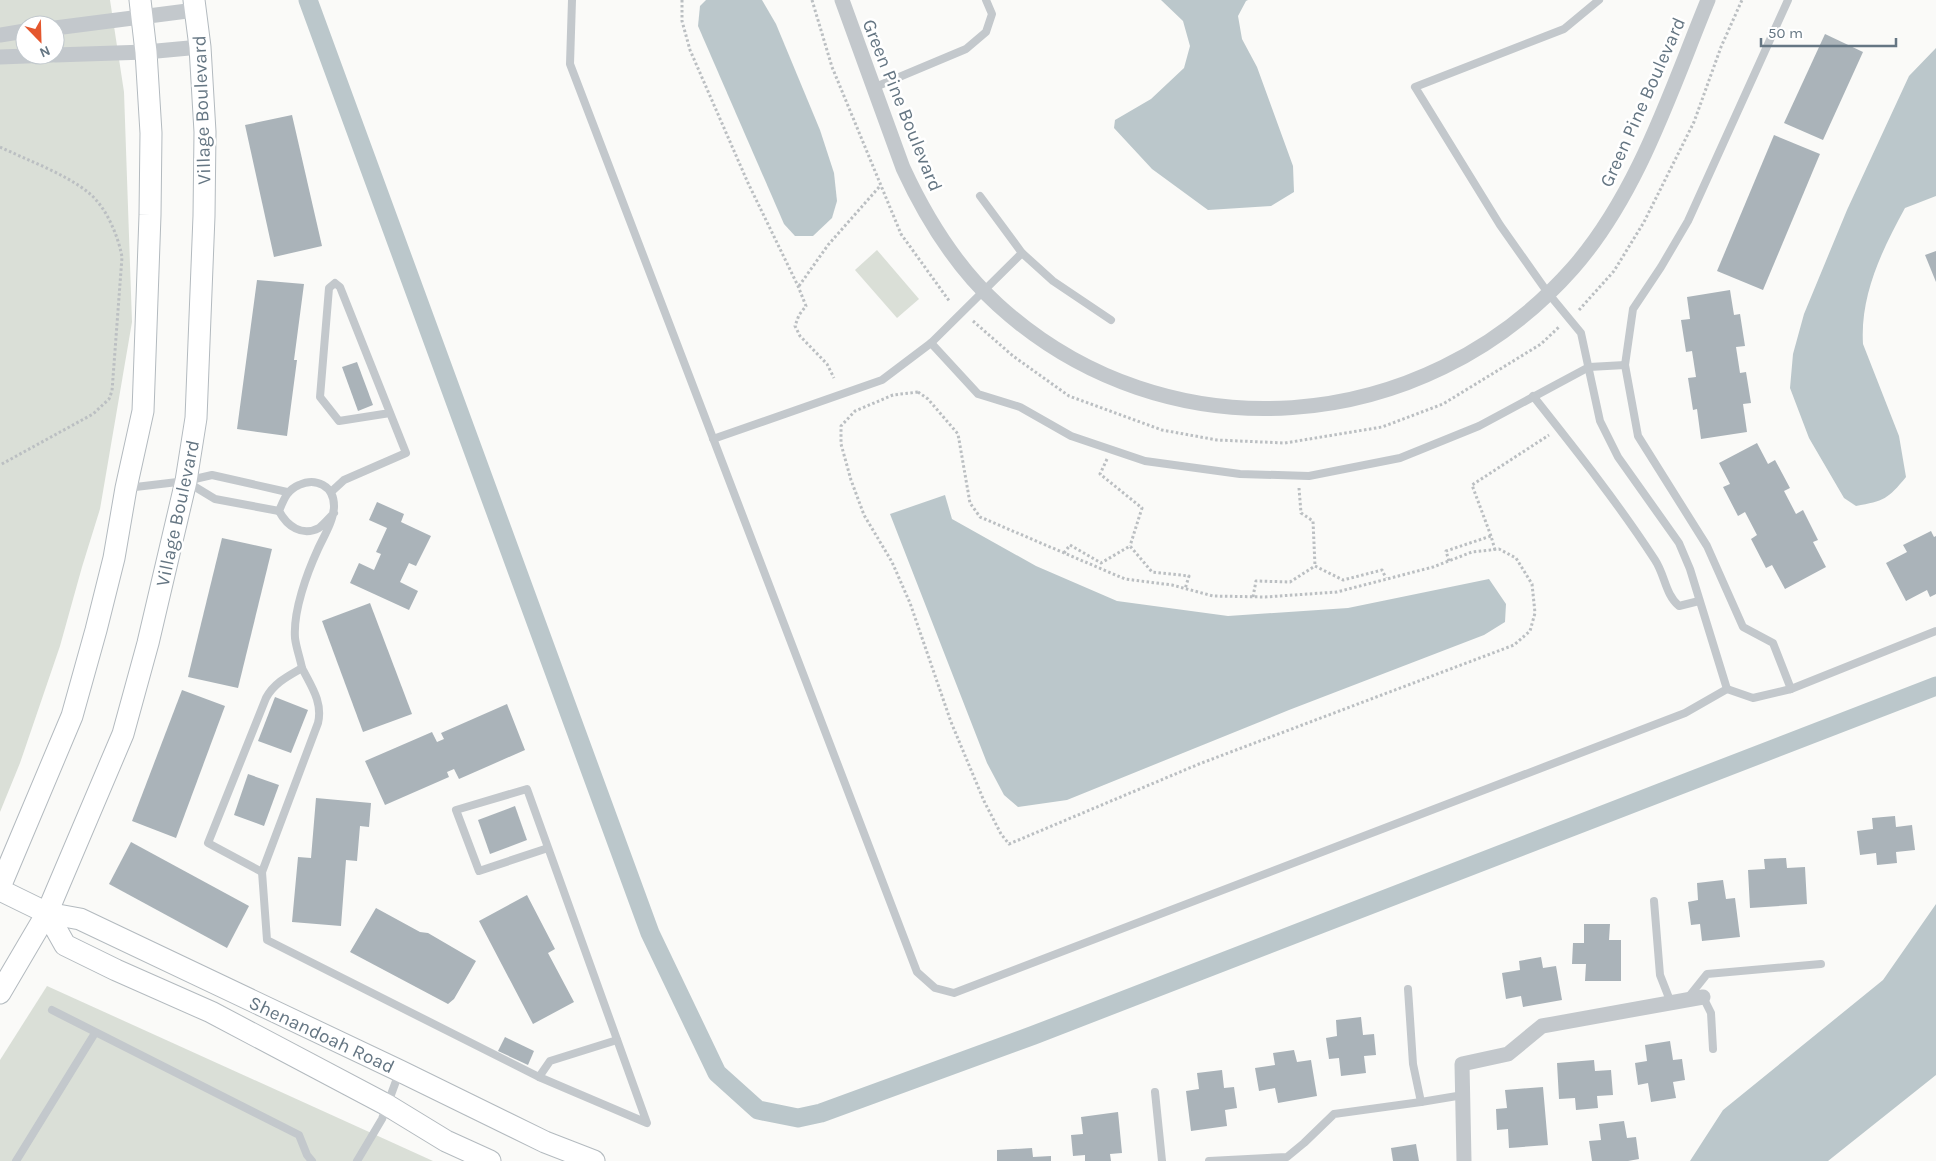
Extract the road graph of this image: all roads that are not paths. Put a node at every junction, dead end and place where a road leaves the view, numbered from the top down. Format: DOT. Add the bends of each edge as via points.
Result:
graph roads {
  1 [pos="572,0"];
  2 [pos="842,0"];
  3 [pos="986,0"];
  4 [pos="1599,0"];
  5 [pos="1708,0"];
  6 [pos="1788,0"];
  7 [pos="195,5"];
  8 [pos="141,9"];
  9 [pos="65,26"];
  10 [pos="15,33"];
  11 [pos="0,35"];
  12 [pos="200,47"];
  13 [pos="146,52"];
  14 [pos="65,55"];
  15 [pos="15,56"];
  16 [pos="0,57"];
  17 [pos="873,88"];
  18 [pos="980,196"];
  19 [pos="1022,253"];
  20 [pos="984,291"];
  21 [pos="1548,293"];
  22 [pos="1111,320"];
  23 [pos="931,343"];
  24 [pos="1625,365"];
  25 [pos="1589,367"];
  26 [pos="1533,396"];
  27 [pos="390,413"];
  28 [pos="714,439"];
  29 [pos="186,481"];
  30 [pos="126,488"];
  31 [pos="287,492"];
  32 [pos="332,492"];
  33 [pos="279,511"];
  34 [pos="334,513"];
  35 [pos="1699,601"];
  36 [pos="1936,631"];
  37 [pos="302,668"];
  38 [pos="1791,688"];
  39 [pos="1726,689"];
  40 [pos="548,848"];
  41 [pos="262,872"];
  42 [pos="0,888"];
  43 [pos="1654,901"];
  44 [pos="47,913"];
  45 [pos="1821,964"];
  46 [pos="1408,989"];
  47 [pos="0,993"];
  48 [pos="1703,997"];
  49 [pos="1678,1002"];
  50 [pos="52,1010"];
  51 [pos="95,1033"];
  52 [pos="617,1040"];
  53 [pos="1713,1049"];
  54 [pos="400,1071"];
  55 [pos="539,1077"];
  56 [pos="1155,1092"];
  57 [pos="1463,1095"];
  58 [pos="1421,1102"];
  59 [pos="387,1105"];
  60 [pos="16,1161"];
  61 [pos="312,1161"];
  62 [pos="357,1161"];
  63 [pos="490,1161"];
  64 [pos="594,1161"];
  65 [pos="1162,1161"];
  66 [pos="1209,1161"];
  67 [pos="1464,1161"];
  1 -- 28 [label="lane" via="570,64"];
  2 -- 17 [label="street, Green Pine Boulevard"];
  3 -- 17 [label="lane" via="992,14 986,32 966,49"];
  4 -- 21 [label="lane" via="1564,29 1416,88 1500,225"];
  5 -- 21 [label="street, Green Pine Boulevard" via="1640,163 1618,205 1592,245"];
  6 -- 24 [label="lane" via="1688,221 1633,309"];
  7 -- 8 [label="street"];
  7 -- 12 [label="street, Village Boulevard"];
  8 -- 9 [label="street"];
  8 -- 13 [label="street"];
  10 -- 11 [label="street"];
  12 -- 13 [label="street"];
  12 -- 29 [label="street, Village Boulevard" via="205,132 204,216 196,418"];
  13 -- 14 [label="street"];
  13 -- 30 [label="street" via="151,134 143,411"];
  15 -- 16 [label="street"];
  17 -- 20 [label="street, Green Pine Boulevard" via="915,194 938,234"];
  18 -- 19 [label="lane"];
  19 -- 20 [label="lane"];
  19 -- 22 [label="lane" via="1054,281"];
  20 -- 21 [label="street, Green Pine Boulevard" via="1032,333 1070,358 1111,378 1168,398 1259,410 1332,404 1394,388 1479,348"];
  20 -- 23 [label="lane"];
  21 -- 25 [label="lane" via="1581,333"];
  23 -- 26 [label="lane" via="978,394 1020,407 1072,436 1145,461 1240,474 1309,476 1400,458 1479,426"];
  23 -- 28 [label="lane" via="882,380"];
  24 -- 25 [label="lane"];
  24 -- 38 [label="lane" via="1638,436 1707,546 1743,627 1772,642"];
  25 -- 26 [label="lane"];
  25 -- 35 [label="lane" via="1600,421 1618,457 1679,543"];
  26 -- 35 [label="lane" via="1592,470 1656,562 1671,599 1680,606"];
  27 -- 27 [label="lane" via="340,287 334,283 329,288 320,397 339,421"];
  27 -- 32 [label="lane" via="406,453 344,480"];
  28 -- 39 [label="lane" via="917,972 935,988 954,993 1685,713"];
  29 -- 30 [label="lane"];
  29 -- 31 [label="lane" via="212,475"];
  29 -- 33 [label="lane" via="215,499"];
  29 -- 44 [label="street, Village Boulevard" via="148,644 123,734"];
  30 -- 42 [label="street" via="114,558 72,716"];
  31 -- 32 [label="lane" via="299,484 312,482 323,484"];
  31 -- 33 [label="lane"];
  32 -- 34 [label="lane"];
  33 -- 34 [label="lane" via="289,526 303,532 318,528"];
  34 -- 37 [label="lane" via="299,604 295,639"];
  35 -- 39 [label="lane"];
  36 -- 38 [label="lane"];
  37 -- 41 [label="lane" via="321,711"];
  37 -- 41 [label="lane" via="270,690 208,843"];
  38 -- 39 [label="lane" via="1753,698"];
  40 -- 40 [label="lane" via="527,789 456,810 479,871"];
  40 -- 52 [label="lane"];
  41 -- 55 [label="lane" via="267,940"];
  42 -- 44 [label="street, Shenandoah Road"];
  43 -- 49 [label="lane" via="1660,975"];
  44 -- 47 [label="street, Village Boulevard"];
  44 -- 54 [label="street, Shenandoah Road" via="80,919"];
  44 -- 59 [label="street, Shenandoah Road" via="65,945 211,1012"];
  45 -- 49 [label="lane" via="1707,974"];
  46 -- 58 [label="lane" via="1413,1064"];
  48 -- 49 [label="street"];
  48 -- 53 [label="lane" via="1711,1013"];
  49 -- 57 [label="street" via="1542,1026 1508,1054 1462,1064"];
  50 -- 51 [label="lane"];
  51 -- 60 [label="lane"];
  51 -- 61 [label="lane" via="299,1135"];
  52 -- 55 [label="lane" via="550,1061"];
  52 -- 55 [label="lane" via="647,1123"];
  54 -- 59 [label="lane"];
  54 -- 64 [label="street, Shenandoah Road" via="545,1142"];
  56 -- 65 [label="lane"];
  57 -- 58 [label="lane"];
  57 -- 67 [label="street"];
  58 -- 66 [label="lane" via="1334,1114 1287,1157"];
  59 -- 62 [label="lane"];
  59 -- 63 [label="street, Shenandoah Road" via="446,1141"];
}
